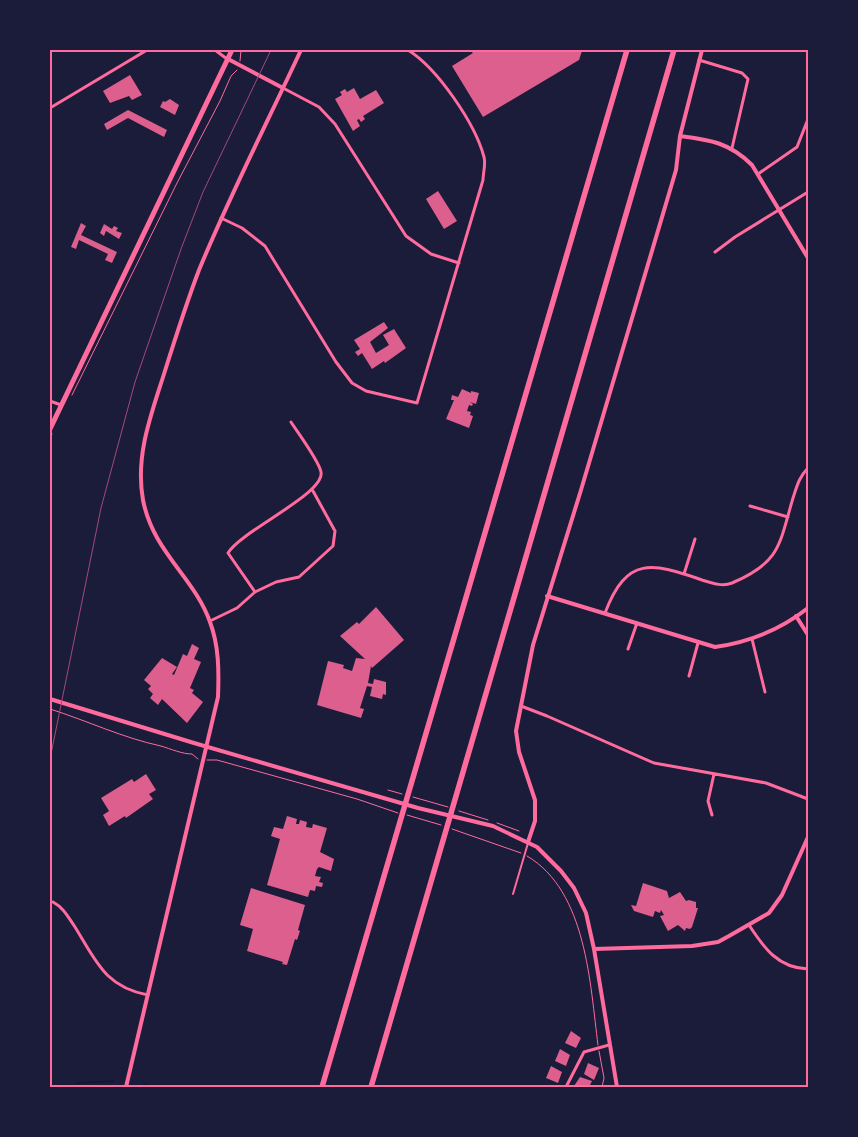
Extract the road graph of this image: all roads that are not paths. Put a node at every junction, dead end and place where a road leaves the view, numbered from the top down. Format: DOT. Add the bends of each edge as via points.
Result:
graph roads {
  1 [pos="147,50"];
  2 [pos="215,50"];
  3 [pos="232,50"];
  4 [pos="301,50"];
  5 [pos="408,50"];
  6 [pos="627,50"];
  7 [pos="674,50"];
  8 [pos="702,50"];
  9 [pos="228,59"];
  10 [pos="699,60"];
  11 [pos="283,88"];
  12 [pos="50,108"];
  13 [pos="808,119"];
  14 [pos="680,136"];
  15 [pos="732,148"];
  16 [pos="758,174"];
  17 [pos="808,192"];
  18 [pos="780,210"];
  19 [pos="221,218"];
  20 [pos="715,252"];
  21 [pos="808,258"];
  22 [pos="459,264"];
  23 [pos="50,401"];
  24 [pos="62,406"];
  25 [pos="291,422"];
  26 [pos="52,431"];
  27 [pos="808,468"];
  28 [pos="313,491"];
  29 [pos="750,506"];
  30 [pos="788,517"];
  31 [pos="695,538"];
  32 [pos="684,574"];
  33 [pos="255,592"];
  34 [pos="547,596"];
  35 [pos="808,608"];
  36 [pos="605,613"];
  37 [pos="796,616"];
  38 [pos="210,621"];
  39 [pos="637,623"];
  40 [pos="808,635"];
  41 [pos="752,639"];
  42 [pos="698,643"];
  43 [pos="628,649"];
  44 [pos="689,676"];
  45 [pos="765,692"];
  46 [pos="50,699"];
  47 [pos="520,706"];
  48 [pos="205,746"];
  49 [pos="714,774"];
  50 [pos="808,799"];
  51 [pos="712,816"];
  52 [pos="808,837"];
  53 [pos="528,842"];
  54 [pos="513,894"];
  55 [pos="53,902"];
  56 [pos="750,925"];
  57 [pos="594,949"];
  58 [pos="808,969"];
  59 [pos="148,995"];
  60 [pos="609,1045"];
  61 [pos="126,1087"];
  62 [pos="322,1087"];
  63 [pos="371,1087"];
  64 [pos="566,1087"];
  65 [pos="617,1087"];
  1 -- 12 [label="street"];
  2 -- 9 [label="street"];
  3 -- 9 [label="main road"];
  4 -- 11 [label="street"];
  5 -- 22 [label="street" via="441,79 475,134 484,158 483,180"];
  6 -- 62 [label="highway"];
  7 -- 63 [label="highway"];
  8 -- 10 [label="street"];
  9 -- 11 [label="street"];
  9 -- 24 [label="main road"];
  10 -- 14 [label="street"];
  10 -- 15 [label="street" via="742,73 748,79"];
  11 -- 19 [label="street"];
  11 -- 22 [label="street" via="319,107 335,124 406,236 431,254"];
  13 -- 16 [label="street" via="797,148"];
  14 -- 15 [label="street"];
  14 -- 34 [label="street" via="676,170 582,490"];
  15 -- 16 [label="street"];
  16 -- 18 [label="street"];
  17 -- 18 [label="street"];
  18 -- 20 [label="street"];
  18 -- 21 [label="street"];
  19 -- 22 [label="street" via="256,237 265,246 352,383 366,391 417,403"];
  19 -- 38 [label="street" via="198,272 166,367 145,438 141,468 143,499 153,531"];
  23 -- 24 [label="street"];
  24 -- 26 [label="main road"];
  25 -- 28 [label="street" via="321,473"];
  27 -- 30 [label="street" via="800,478"];
  28 -- 33 [label="street" via="232,546 228,553"];
  28 -- 33 [label="street" via="335,531 333,546 299,577 276,582"];
  29 -- 30 [label="street"];
  30 -- 32 [label="street" via="775,554 730,584 718,585"];
  31 -- 32 [label="street"];
  32 -- 36 [label="street" via="661,567 639,569 618,585"];
  33 -- 38 [label="street" via="237,608"];
  34 -- 36 [label="street"];
  34 -- 47 [label="street"];
  35 -- 37 [label="street"];
  36 -- 39 [label="street"];
  37 -- 40 [label="street"];
  37 -- 41 [label="street" via="779,628"];
  38 -- 48 [label="street" via="219,668"];
  39 -- 42 [label="street"];
  39 -- 43 [label="street"];
  41 -- 42 [label="street" via="715,647"];
  41 -- 45 [label="street"];
  42 -- 44 [label="street"];
  46 -- 48 [label="street"];
  47 -- 49 [label="street" via="654,763"];
  47 -- 53 [label="street" via="517,742 536,809"];
  48 -- 53 [label="street" via="418,808 493,826"];
  48 -- 59 [label="street"];
  49 -- 50 [label="street" via="766,783"];
  49 -- 51 [label="street" via="708,801"];
  52 -- 56 [label="street" via="782,895 769,913"];
  53 -- 54 [label="lane"];
  53 -- 57 [label="street" via="549,858 574,888 586,913"];
  55 -- 59 [label="street" via="64,910 105,974 124,989"];
  56 -- 57 [label="street" via="718,942 707,944"];
  56 -- 58 [label="street" via="774,958 786,965"];
  57 -- 60 [label="street"];
  59 -- 61 [label="street"];
  60 -- 64 [label="street" via="584,1052"];
  60 -- 65 [label="street"];
}
